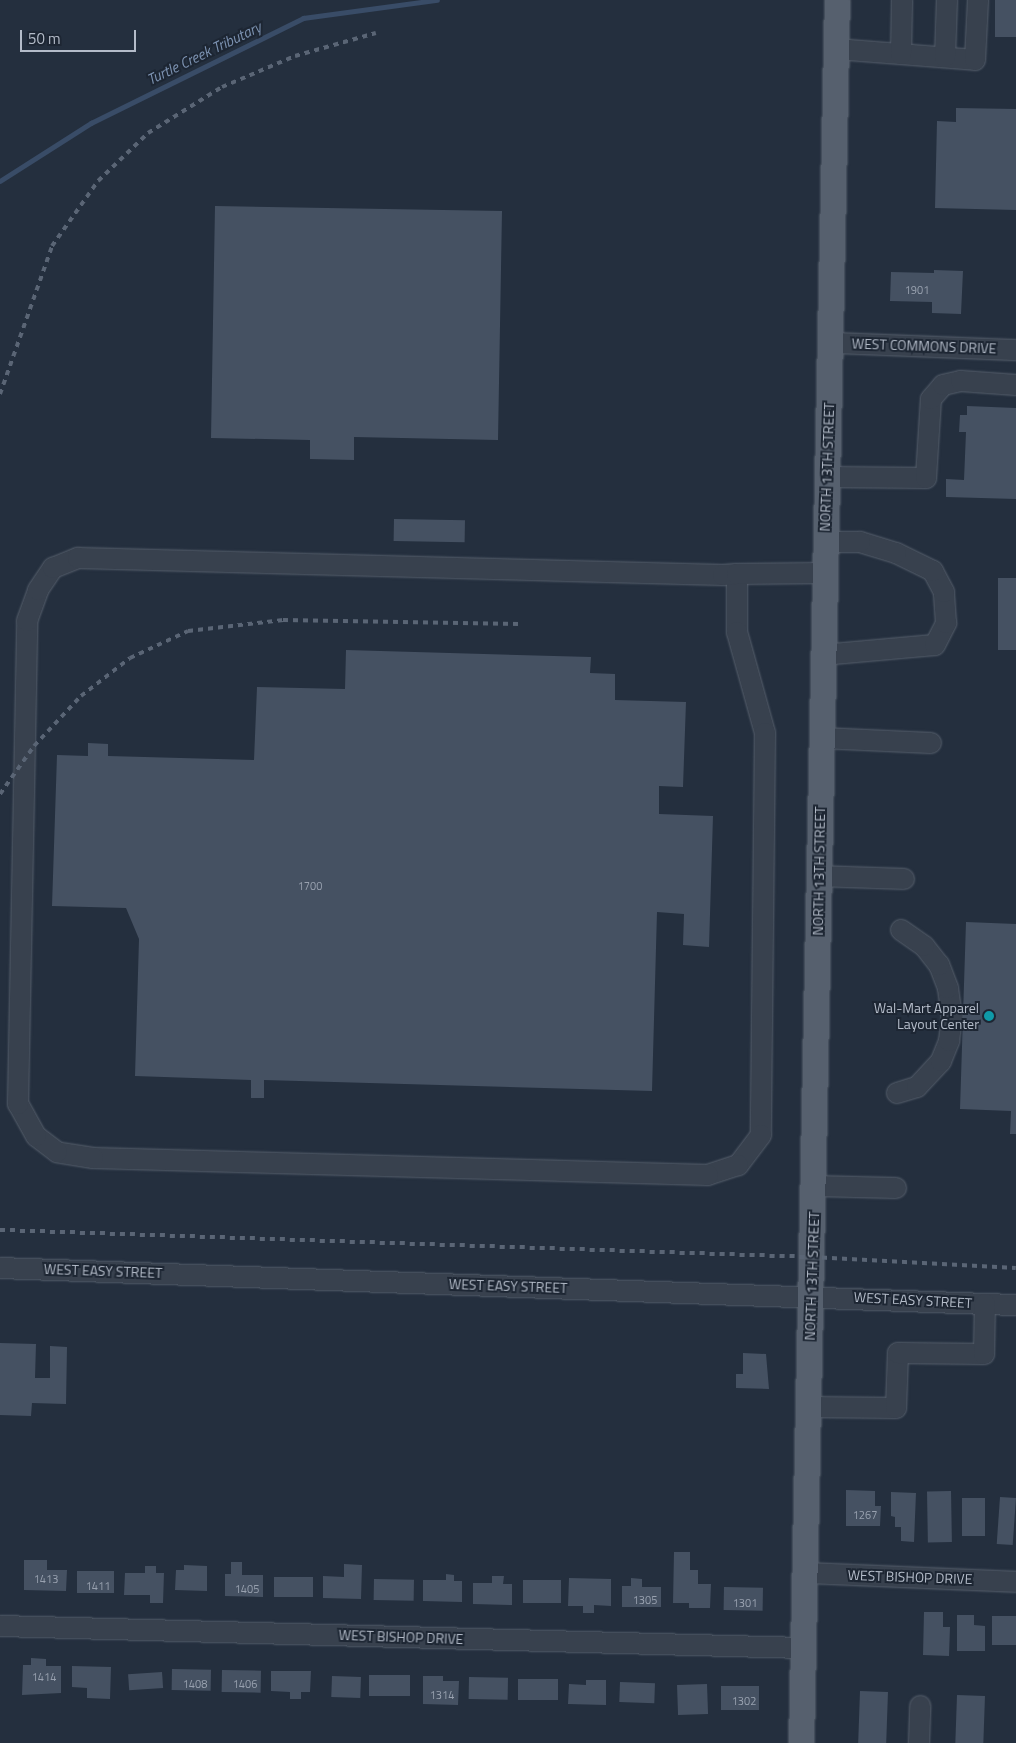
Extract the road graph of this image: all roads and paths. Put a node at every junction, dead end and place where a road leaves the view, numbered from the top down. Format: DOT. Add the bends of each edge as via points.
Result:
graph roads {
  1 [pos="837,0"];
  2 [pos="902,0"];
  3 [pos="947,0"];
  4 [pos="978,0"];
  5 [pos="836,49"];
  6 [pos="901,54"];
  7 [pos="945,58"];
  8 [pos="832,343"];
  9 [pos="1016,350"];
  10 [pos="1016,385"];
  11 [pos="827,477"];
  12 [pos="825,542"];
  13 [pos="824,573"];
  14 [pos="737,574"];
  15 [pos="822,655"];
  16 [pos="821,738"];
  17 [pos="931,742"];
  18 [pos="818,876"];
  19 [pos="904,880"];
  20 [pos="901,930"];
  21 [pos="897,1093"];
  22 [pos="814,1186"];
  23 [pos="896,1188"];
  24 [pos="0,1268"];
  25 [pos="811,1297"];
  26 [pos="985,1304"];
  27 [pos="1016,1305"];
  28 [pos="808,1407"];
  29 [pos="805,1573"];
  30 [pos="1016,1582"];
  31 [pos="0,1626"];
  32 [pos="802,1648"];
  33 [pos="920,1706"];
  34 [pos="801,1743"];
  35 [pos="919,1743"];
  1 -- 5 [label="main road, NORTH 13TH STREET"];
  2 -- 6 [label="street"];
  3 -- 7 [label="street"];
  4 -- 7 [label="street" via="975,60"];
  5 -- 6 [label="street"];
  5 -- 8 [label="main road, NORTH 13TH STREET"];
  6 -- 7 [label="street"];
  8 -- 9 [label="street, WEST COMMONS DRIVE"];
  8 -- 11 [label="main road, NORTH 13TH STREET"];
  10 -- 11 [label="street" via="961,381 943,385 931,399 926,478"];
  11 -- 12 [label="main road, NORTH 13TH STREET"];
  12 -- 13 [label="main road, NORTH 13TH STREET"];
  12 -- 15 [label="street" via="860,542 896,553 933,571 944,592 946,623 935,645"];
  13 -- 14 [label="street"];
  13 -- 15 [label="main road, NORTH 13TH STREET"];
  14 -- 14 [label="street" via="78,558 53,568 38,590 27,621 18,1104 36,1136 57,1152 93,1158 708,1175 738,1165 761,1135 765,733 737,632"];
  15 -- 16 [label="main road, NORTH 13TH STREET"];
  16 -- 17 [label="street"];
  16 -- 18 [label="main road, NORTH 13TH STREET"];
  18 -- 19 [label="street"];
  18 -- 22 [label="main road, NORTH 13TH STREET"];
  20 -- 21 [label="street" via="924,946 939,965 948,988 952,1018 949,1041 941,1061 917,1087"];
  22 -- 23 [label="street"];
  22 -- 25 [label="main road, NORTH 13TH STREET"];
  24 -- 25 [label="street, WEST EASY STREET"];
  25 -- 26 [label="street, WEST EASY STREET"];
  25 -- 28 [label="main road, NORTH 13TH STREET"];
  26 -- 27 [label="street, WEST EASY STREET"];
  26 -- 28 [label="street" via="984,1354 898,1353 896,1408"];
  28 -- 29 [label="main road, NORTH 13TH STREET"];
  29 -- 30 [label="street, WEST BISHOP DRIVE"];
  29 -- 32 [label="main road, NORTH 13TH STREET"];
  31 -- 32 [label="street, WEST BISHOP DRIVE"];
  32 -- 34 [label="main road, NORTH 13TH STREET"];
  33 -- 35 [label="street"];
}
